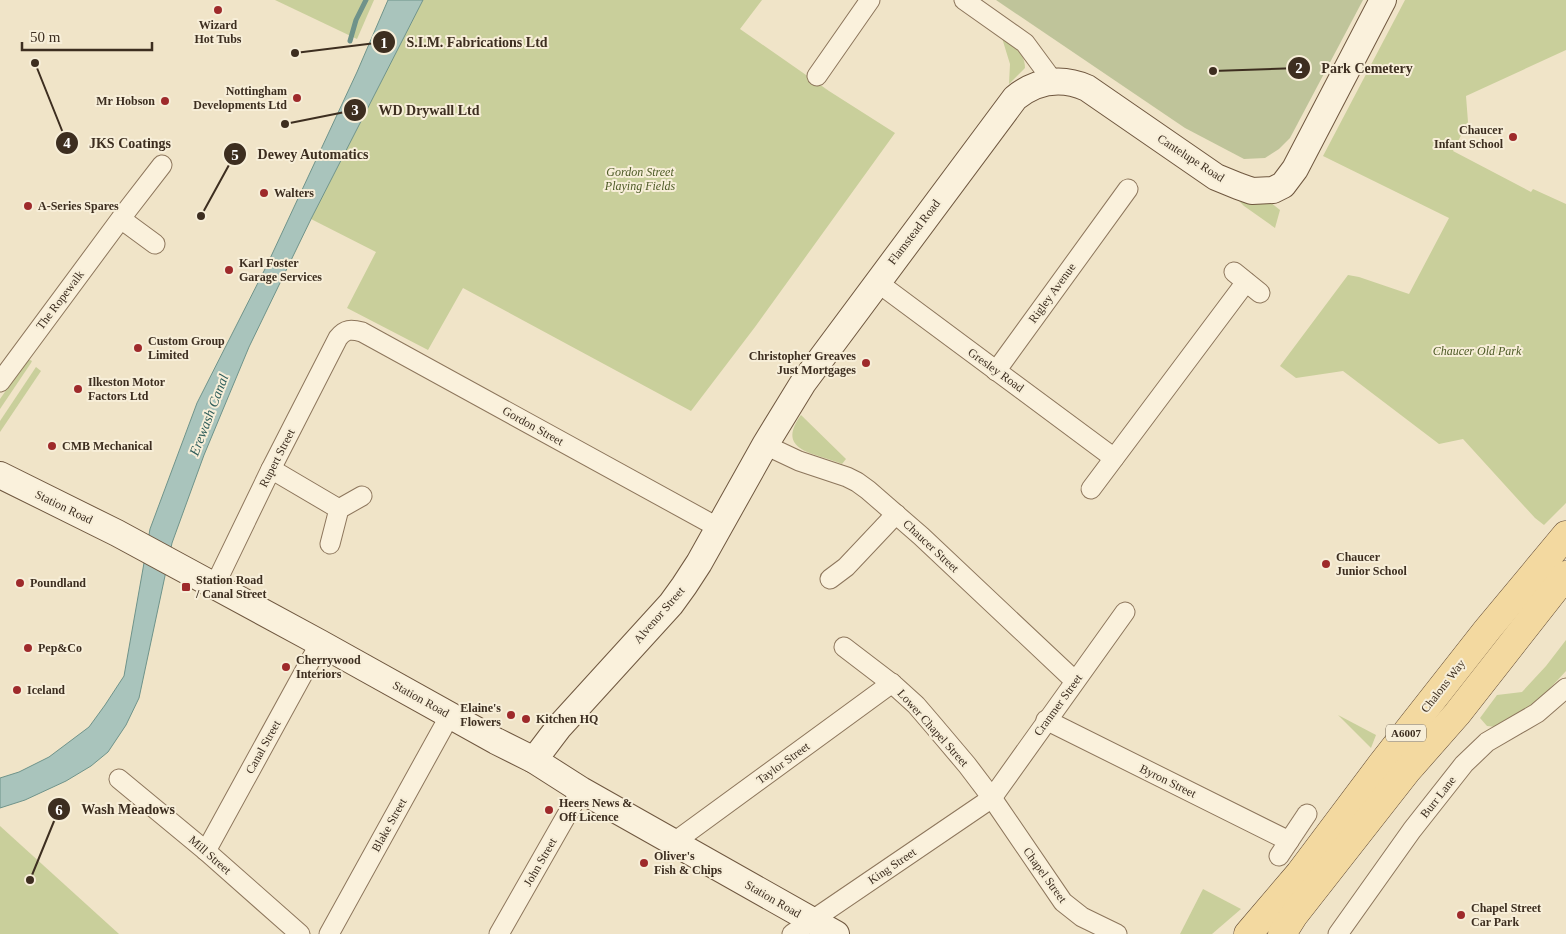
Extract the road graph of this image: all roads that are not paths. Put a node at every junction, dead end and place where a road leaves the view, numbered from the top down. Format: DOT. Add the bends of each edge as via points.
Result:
graph roads {
  1 [pos="870,0"];
  2 [pos="964,0"];
  3 [pos="1383,0"];
  4 [pos="817,76"];
  5 [pos="1053,80"];
  6 [pos="162,165"];
  7 [pos="1128,189"];
  8 [pos="120,219"];
  9 [pos="155,244"];
  10 [pos="877,282"];
  11 [pos="1247,282"];
  12 [pos="345,331"];
  13 [pos="996,371"];
  14 [pos="0,382"];
  15 [pos="791,401"];
  16 [pos="765,445"];
  17 [pos="1114,458"];
  18 [pos="271,469"];
  19 [pos="0,475"];
  20 [pos="1091,489"];
  21 [pos="362,496"];
  22 [pos="340,509"];
  23 [pos="896,514"];
  24 [pos="719,528"];
  25 [pos="1566,535"];
  26 [pos="330,544"];
  27 [pos="1566,575"];
  28 [pos="830,580"];
  29 [pos="214,587"];
  30 [pos="1125,612"];
  31 [pos="320,643"];
  32 [pos="844,647"];
  33 [pos="1075,681"];
  34 [pos="892,684"];
  35 [pos="1566,688"];
  36 [pos="450,715"];
  37 [pos="1046,720"];
  38 [pos="534,760"];
  39 [pos="119,779"];
  40 [pos="581,790"];
  41 [pos="992,798"];
  42 [pos="1307,814"];
  43 [pos="673,843"];
  44 [pos="206,851"];
  45 [pos="802,928"];
  46 [pos="300,934"];
  47 [pos="328,934"];
  48 [pos="499,934"];
  49 [pos="836,934"];
  50 [pos="1117,934"];
  51 [pos="1248,934"];
  52 [pos="1282,934"];
  53 [pos="1338,934"];
  1 -- 4 [label="street"];
  2 -- 5 [label="street" via="1025,43"];
  3 -- 5 [label="street, Cantelupe Road" via="1295,169 1283,185 1273,190 1252,191 1216,177 1087,88"];
  5 -- 10 [label="street, Flamstead Road" via="1031,87 1015,98"];
  6 -- 8 [label="street, The Ropewalk"];
  7 -- 13 [label="street, Rigley Avenue" via="1102,210"];
  8 -- 9 [label="street"];
  8 -- 14 [label="street, The Ropewalk"];
  10 -- 13 [label="street, Gresley Road"];
  10 -- 15 [label="street, Flamstead Road"];
  11 -- 17 [label="street"];
  12 -- 18 [label="street, Rupert Street" via="338,338"];
  12 -- 24 [label="street, Gordon Street" via="362,332"];
  13 -- 17 [label="street, Gresley Road"];
  15 -- 16 [label="street, Alvenor Street"];
  16 -- 23 [label="street, Chaucer Street" via="857,482"];
  16 -- 24 [label="street, Alvenor Street"];
  17 -- 20 [label="street"];
  18 -- 22 [label="street"];
  18 -- 29 [label="street, Rupert Street"];
  19 -- 29 [label="street, Station Road" via="126,538"];
  21 -- 22 [label="street"];
  22 -- 26 [label="street"];
  23 -- 28 [label="street"];
  23 -- 33 [label="street, Chaucer Street"];
  24 -- 38 [label="street, Alvenor Street" via="675,598 559,727"];
  25 -- 51 [label="main road, Chalons Way / A6007" via="1486,630 1300,873"];
  27 -- 52 [label="main road, A6007" via="1406,772 1294,914"];
  29 -- 31 [label="street, Station Road"];
  30 -- 33 [label="street, Cranmer Street"];
  31 -- 36 [label="street, Station Road"];
  31 -- 44 [label="street, Canal Street"];
  32 -- 34 [label="street, Lower Chapel Street"];
  33 -- 37 [label="street, Cranmer Street"];
  34 -- 41 [label="street, Lower Chapel Street" via="916,704"];
  34 -- 43 [label="street, Taylor Street"];
  35 -- 53 [label="street, Burr Lane" via="1537,713 1487,742 1464,764"];
  36 -- 38 [label="street, Station Road"];
  36 -- 47 [label="street, Blake Street"];
  37 -- 41 [label="street, Cranmer Street"];
  37 -- 42 [label="street, Byron Street" via="1284,848"];
  38 -- 40 [label="street, Station Road"];
  39 -- 44 [label="street, Mill Street"];
  40 -- 43 [label="street, Station Road"];
  40 -- 48 [label="street, John Street"];
  41 -- 45 [label="street, King Street"];
  41 -- 50 [label="street, Chapel Street" via="1063,902 1082,918"];
  43 -- 45 [label="street, Station Road"];
  44 -- 46 [label="street, Mill Street"];
  45 -- 49 [label="street, Station Road"];
}
